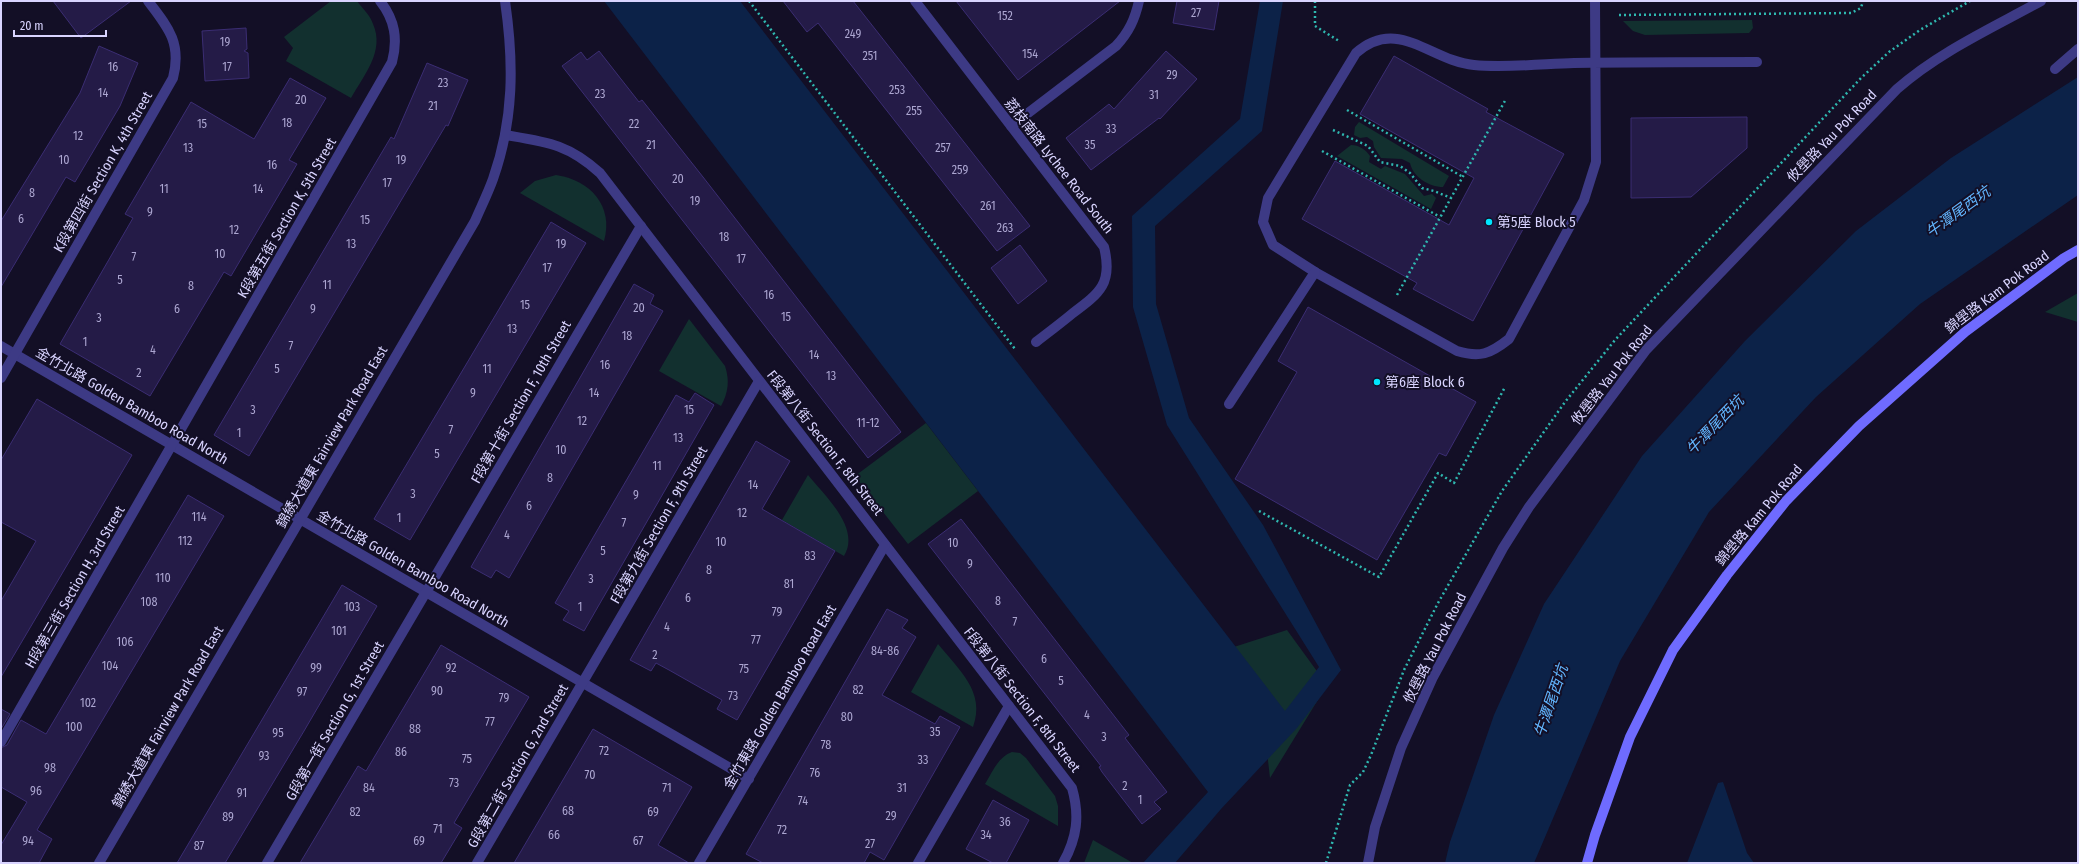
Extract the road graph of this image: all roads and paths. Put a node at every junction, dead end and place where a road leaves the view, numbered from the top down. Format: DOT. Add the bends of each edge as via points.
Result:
graph roads {
  1 [pos="148,1"];
  2 [pos="380,1"];
  3 [pos="505,1"];
  4 [pos="748,1"];
  5 [pos="915,1"];
  6 [pos="1139,1"];
  7 [pos="1315,1"];
  8 [pos="1595,1"];
  9 [pos="1863,1"];
  10 [pos="2041,1"];
  11 [pos="1619,15"];
  12 [pos="2078,49"];
  13 [pos="1356,53"];
  14 [pos="1757,62"];
  15 [pos="1595,63"];
  16 [pos="2055,69"];
  17 [pos="1327,99"];
  18 [pos="1506,100"];
  19 [pos="1315,120"];
  20 [pos="1011,126"];
  21 [pos="505,135"];
  22 [pos="1303,140"];
  23 [pos="1463,177"];
  24 [pos="1451,198"];
  25 [pos="1440,217"];
  26 [pos="641,226"];
  27 [pos="2078,250"];
  28 [pos="1315,272"];
  29 [pos="1397,295"];
  30 [pos="1036,342"];
  31 [pos="1,346"];
  32 [pos="14,354"];
  33 [pos="1,378"];
  34 [pos="759,381"];
  35 [pos="1505,387"];
  36 [pos="1229,404"];
  37 [pos="173,446"];
  38 [pos="1259,511"];
  39 [pos="300,519"];
  40 [pos="885,545"];
  41 [pos="426,592"];
  42 [pos="582,683"];
  43 [pos="1010,706"];
  44 [pos="1,742"];
  45 [pos="749,779"];
  46 [pos="99,863"];
  47 [pos="267,863"];
  48 [pos="477,863"];
  49 [pos="699,863"];
  50 [pos="918,863"];
  51 [pos="1063,863"];
  52 [pos="1368,863"];
  53 [pos="1587,863"];
  1 -- 32 [label="street, K段第四街 Section K, 4th Street" via="169,29 174,41 176,66 173,78"];
  2 -- 37 [label="street, K段第五街 Section K, 5th Street" via="389,14 395,31 392,62"];
  3 -- 21 [label="street, 錦綉大道東 Fairview Park Road East" via="511,42 511,89"];
  4 -- 30 [label="path" via="1019,354"];
  5 -- 20 [label="street, 荔枝南路 Lychee Road South"];
  6 -- 20 [label="street" via="1136,17 1116,46"];
  7 -- 13 [label="path" via="1315,26"];
  8 -- 15 [label="street"];
  9 -- 11 [label="path" via="1860,8 1851,13"];
  10 -- 52 [label="street, 攸壆路 Yau Pok Road" via="1929,64 1897,89 1646,350 1529,507 1502,548 1433,677 1401,748 1375,827"];
  12 -- 16 [label="street"];
  13 -- 15 [label="street" via="1367,43 1394,39 1408,40 1444,58 1475,65"];
  13 -- 17 [label="street"];
  14 -- 15 [label="street"];
  15 -- 28 [label="street" via="1596,162 1584,200 1509,340 1499,348 1486,354 1471,355 1457,351"];
  17 -- 19 [label="street"];
  17 -- 23 [label="path"];
  18 -- 23 [label="path"];
  19 -- 22 [label="street"];
  19 -- 24 [label="path" via="1368,146 1380,162 1406,169 1422,188"];
  20 -- 30 [label="street, 荔枝南路 Lychee Road South" via="1104,247 1107,259 1104,284 1097,295"];
  21 -- 26 [label="street, F段第八街 Section F, 8th Street" via="552,143 570,150 600,173"];
  21 -- 39 [label="street, 錦綉大道東 Fairview Park Road East" via="493,179 475,221"];
  22 -- 25 [label="path"];
  22 -- 28 [label="street" via="1268,198 1263,222 1273,245"];
  23 -- 24 [label="path"];
  24 -- 25 [label="path"];
  25 -- 29 [label="path"];
  26 -- 34 [label="street, F段第八街 Section F, 8th Street"];
  26 -- 41 [label="street, F段第十街 Section F, 10th Street"];
  27 -- 53 [label="street, 錦壆路 Kam Pok Road" via="1965,332 1859,426 1786,500 1726,575 1672,650 1630,738"];
  28 -- 36 [label="street"];
  31 -- 32 [label="street, 金竹北路 Golden Bamboo Road North"];
  32 -- 33 [label="street, K段第四街 Section K, 4th Street"];
  32 -- 37 [label="street, 金竹北路 Golden Bamboo Road North"];
  34 -- 40 [label="street, F段第八街 Section F, 8th Street"];
  34 -- 42 [label="street, F段第九街 Section F, 9th Street"];
  35 -- 38 [label="path" via="1454,483 1438,474 1379,578"];
  37 -- 39 [label="street, 金竹北路 Golden Bamboo Road North"];
  37 -- 44 [label="street, H段第三街 Section H, 3rd Street"];
  39 -- 41 [label="street, 金竹北路 Golden Bamboo Road North"];
  39 -- 46 [label="street, 錦綉大道東 Fairview Park Road East"];
  40 -- 43 [label="street, F段第八街 Section F, 8th Street"];
  40 -- 45 [label="street, 金竹東路 Golden Bamboo Road East"];
  41 -- 42 [label="street, 金竹北路 Golden Bamboo Road North"];
  41 -- 47 [label="street, G段第一街 Section G, 1st Street"];
  42 -- 45 [label="street, 金竹北路 Golden Bamboo Road North"];
  42 -- 48 [label="street, G段第二街 Section G, 2nd Street"];
  43 -- 50 [label="street"];
  43 -- 51 [label="street, F段第八街 Section F, 8th Street" via="1072,788 1077,820 1075,836"];
  45 -- 49 [label="street, 金竹東路 Golden Bamboo Road East"];
}
